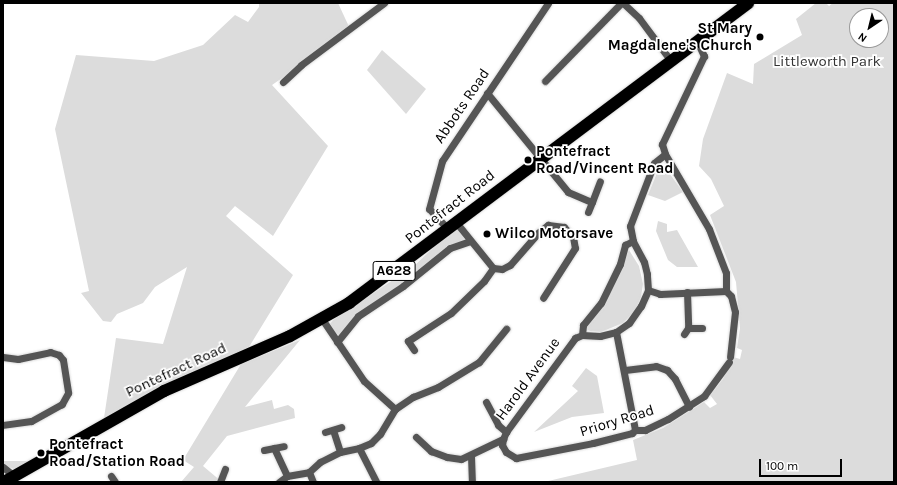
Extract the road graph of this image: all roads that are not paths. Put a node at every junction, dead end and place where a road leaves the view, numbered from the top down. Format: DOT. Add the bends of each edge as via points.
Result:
graph roads {
  1 [pos="384,3"];
  2 [pos="548,3"];
  3 [pos="622,3"];
  4 [pos="748,3"];
  5 [pos="697,41"];
  6 [pos="671,61"];
  7 [pos="545,81"];
  8 [pos="283,82"];
  9 [pos="486,93"];
  10 [pos="665,154"];
  11 [pos="541,158"];
  12 [pos="600,181"];
  13 [pos="592,202"];
  14 [pos="588,212"];
  15 [pos="451,225"];
  16 [pos="470,241"];
  17 [pos="633,241"];
  18 [pos="493,268"];
  19 [pos="648,290"];
  20 [pos="726,291"];
  21 [pos="687,292"];
  22 [pos="543,298"];
  23 [pos="322,319"];
  24 [pos="702,328"];
  25 [pos="506,329"];
  26 [pos="616,332"];
  27 [pos="582,335"];
  28 [pos="337,342"];
  29 [pos="414,350"];
  30 [pos="3,357"];
  31 [pos="625,370"];
  32 [pos="486,402"];
  33 [pos="689,407"];
  34 [pos="395,409"];
  35 [pos="3,425"];
  36 [pos="341,426"];
  37 [pos="333,430"];
  38 [pos="635,430"];
  39 [pos="325,432"];
  40 [pos="505,435"];
  41 [pos="416,437"];
  42 [pos="284,446"];
  43 [pos="274,448"];
  44 [pos="359,448"];
  45 [pos="264,450"];
  46 [pos="340,452"];
  47 [pos="471,456"];
  48 [pos="3,467"];
  49 [pos="226,469"];
  50 [pos="309,472"];
  51 [pos="287,476"];
  52 [pos="9,479"];
  53 [pos="220,482"];
  54 [pos="279,482"];
  55 [pos="313,482"];
  56 [pos="376,482"];
  57 [pos="472,482"];
  1 -- 8 [label="street" via="301,65"];
  2 -- 9 [label="street, Abbots Road"];
  3 -- 6 [label="street" via="639,18"];
  3 -- 7 [label="street"];
  4 -- 5 [label="highway, Pontefract Road / A628"];
  5 -- 6 [label="highway, Pontefract Road / A628"];
  5 -- 10 [label="street" via="704,56 662,144"];
  6 -- 11 [label="highway, Pontefract Road / A628"];
  9 -- 11 [label="street"];
  9 -- 15 [label="street, Abbots Road" via="448,150 437,173 429,209"];
  10 -- 17 [label="street" via="654,163 643,190 630,226"];
  10 -- 20 [label="street, Priory Road" via="709,229 726,273"];
  11 -- 13 [label="street" via="568,192"];
  11 -- 15 [label="highway, Pontefract Road / A628"];
  12 -- 13 [label="street"];
  13 -- 14 [label="street"];
  15 -- 16 [label="street"];
  15 -- 23 [label="highway, Pontefract Road / A628" via="376,285"];
  16 -- 18 [label="street"];
  16 -- 28 [label="street" via="450,248 403,286 358,316"];
  17 -- 19 [label="street" via="644,262"];
  17 -- 27 [label="street, Harold Avenue" via="626,246 601,303 583,325"];
  18 -- 22 [label="street" via="502,269 510,265 548,225 564,227 573,237 575,248"];
  18 -- 29 [label="street" via="484,281 451,313 408,340"];
  19 -- 21 [label="street" via="660,294"];
  19 -- 26 [label="street" via="636,316"];
  20 -- 21 [label="street"];
  20 -- 33 [label="street, Priory Road" via="731,296 735,312 735,336 729,359 704,396"];
  21 -- 24 [label="street" via="686,331"];
  23 -- 28 [label="street"];
  23 -- 52 [label="highway, Pontefract Road / A628" via="287,338 164,391"];
  25 -- 34 [label="street" via="479,362"];
  26 -- 27 [label="street" via="600,336"];
  26 -- 31 [label="street"];
  27 -- 40 [label="street, Harold Avenue" via="575,338"];
  28 -- 34 [label="street" via="364,381"];
  30 -- 35 [label="street" via="18,359 50,352 59,355 63,360 68,393 62,404 31,421"];
  31 -- 33 [label="street" via="656,366 667,370 675,379"];
  31 -- 38 [label="street"];
  32 -- 40 [label="street, Priory Road"];
  33 -- 38 [label="street, Priory Road" via="644,430"];
  34 -- 44 [label="street" via="380,434 371,443"];
  36 -- 37 [label="street"];
  37 -- 39 [label="street"];
  37 -- 46 [label="street"];
  38 -- 40 [label="street, Priory Road" via="593,443 516,458 502,446"];
  40 -- 47 [label="street, Harold Avenue"];
  41 -- 47 [label="street, Harold Avenue" via="431,451 447,457 461,459"];
  42 -- 43 [label="street"];
  43 -- 45 [label="street"];
  43 -- 51 [label="street"];
  44 -- 46 [label="street"];
  44 -- 56 [label="street"];
  46 -- 50 [label="street"];
  47 -- 57 [label="street"];
  48 -- 52 [label="street"];
  49 -- 53 [label="street"];
  50 -- 51 [label="street"];
  50 -- 55 [label="street"];
  51 -- 54 [label="street"];
}
